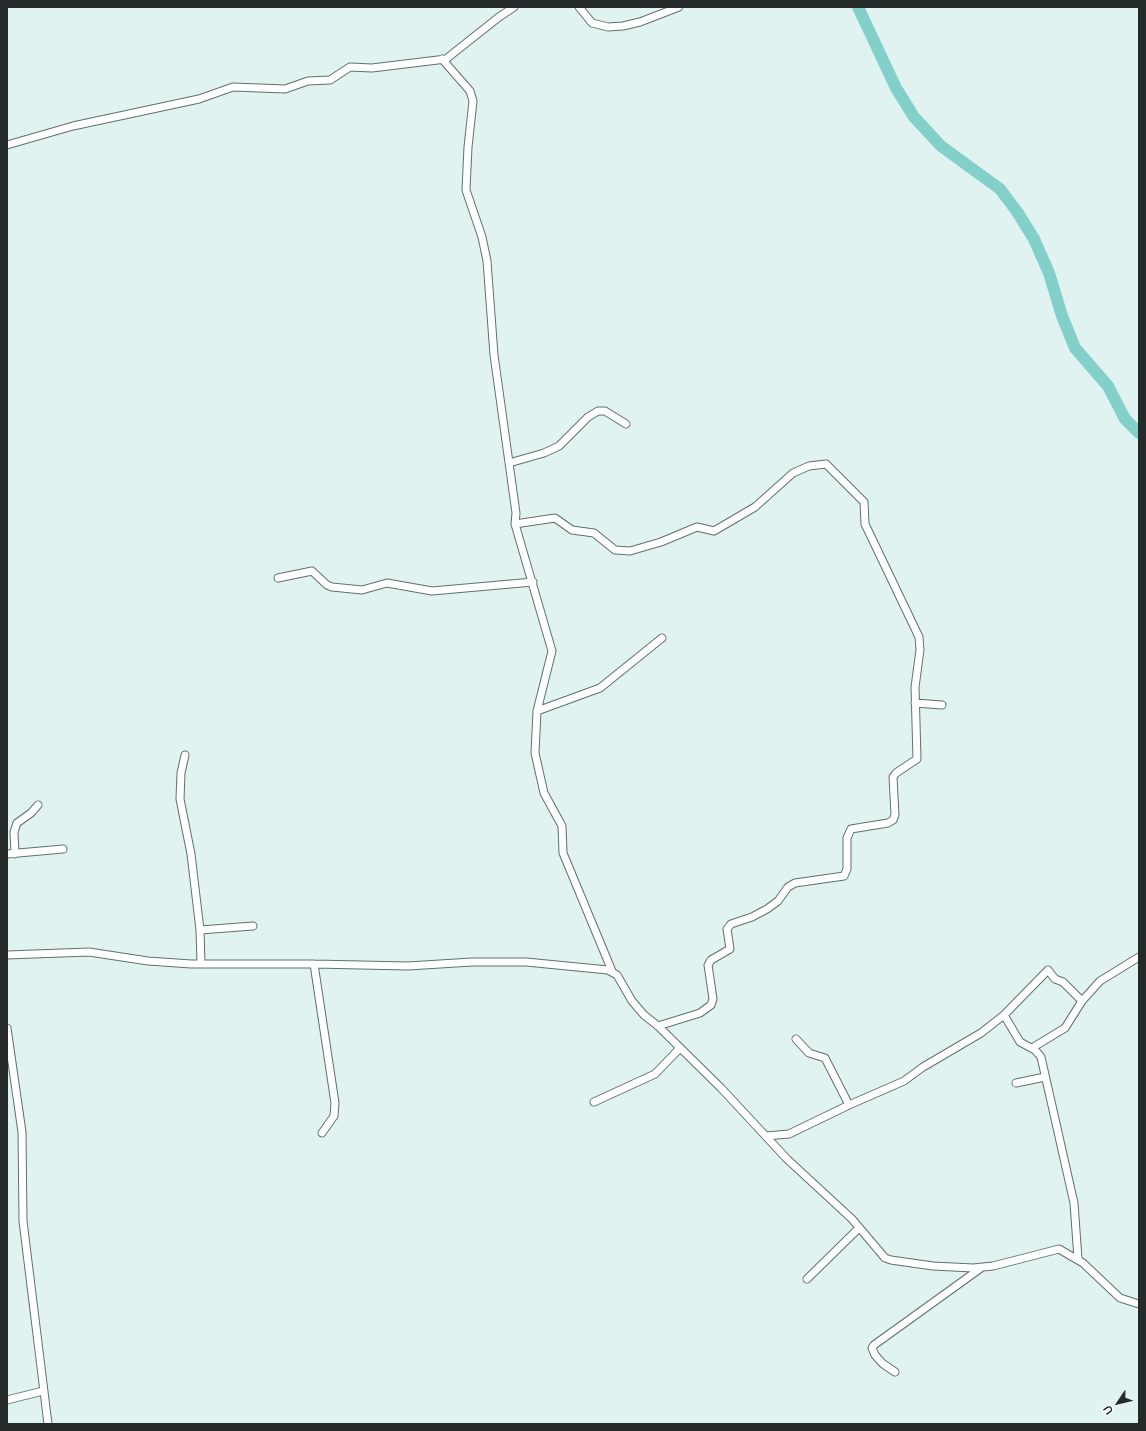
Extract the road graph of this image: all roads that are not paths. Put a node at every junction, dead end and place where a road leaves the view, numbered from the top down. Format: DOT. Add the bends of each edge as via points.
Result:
graph roads {
  1 [pos="514,7"];
  2 [pos="579,7"];
  3 [pos="679,7"];
  4 [pos="442,59"];
  5 [pos="7,145"];
  6 [pos="626,424"];
  7 [pos="509,463"];
  8 [pos="514,524"];
  9 [pos="278,578"];
  10 [pos="533,582"];
  11 [pos="662,638"];
  12 [pos="915,703"];
  13 [pos="942,705"];
  14 [pos="537,711"];
  15 [pos="185,755"];
  16 [pos="38,805"];
  17 [pos="63,849"];
  18 [pos="7,854"];
  19 [pos="15,854"];
  20 [pos="253,926"];
  21 [pos="200,930"];
  22 [pos="7,955"];
  23 [pos="1139,957"];
  24 [pos="201,964"];
  25 [pos="314,964"];
  26 [pos="612,971"];
  27 [pos="1082,1002"];
  28 [pos="1004,1015"];
  29 [pos="658,1026"];
  30 [pos="7,1028"];
  31 [pos="796,1038"];
  32 [pos="680,1048"];
  33 [pos="1032,1048"];
  34 [pos="1045,1076"];
  35 [pos="1016,1083"];
  36 [pos="594,1102"];
  37 [pos="849,1104"];
  38 [pos="322,1133"];
  39 [pos="766,1136"];
  40 [pos="859,1228"];
  41 [pos="1078,1259"];
  42 [pos="982,1267"];
  43 [pos="807,1279"];
  44 [pos="1139,1304"];
  45 [pos="895,1372"];
  46 [pos="43,1391"];
  47 [pos="7,1400"];
  48 [pos="48,1424"];
  1 -- 4 [label="street" via="448,58"];
  2 -- 3 [label="street" via="592,23 608,27 640,22"];
  4 -- 5 [label="street" via="372,68 347,68 330,80 308,81 285,89 233,87 199,99 73,126"];
  4 -- 7 [label="street" via="470,91 473,101 466,190 486,256 494,355"];
  6 -- 7 [label="street" via="605,411 598,411 588,417 559,446"];
  7 -- 8 [label="street" via="516,513"];
  8 -- 10 [label="street"];
  8 -- 12 [label="street" via="555,518 572,530 594,533 615,550 630,551 697,527 714,531 755,507 793,473 809,466 826,464 864,502 865,524 917,633 920,646"];
  9 -- 10 [label="street" via="312,571 332,587 362,590 386,583 432,591"];
  10 -- 14 [label="street" via="552,654"];
  11 -- 14 [label="street" via="600,688"];
  12 -- 13 [label="street"];
  12 -- 29 [label="street" via="917,759 893,777 893,820 851,829 847,838 847,869 844,876 793,884 767,909 731,924 727,929 730,949 711,960 708,965 713,999 711,1005 700,1013"];
  14 -- 26 [label="street" via="534,753 544,793 562,826 563,853"];
  15 -- 21 [label="street" via="180,799 191,854"];
  16 -- 19 [label="street" via="17,823 14,832"];
  17 -- 19 [label="street"];
  18 -- 19 [label="street"];
  20 -- 21 [label="street"];
  21 -- 24 [label="street"];
  22 -- 24 [label="street" via="89,952 148,961"];
  23 -- 27 [label="street" via="1100,981"];
  24 -- 25 [label="street"];
  25 -- 26 [label="street" via="408,966 526,962 555,963"];
  25 -- 38 [label="street" via="335,1104 334,1116"];
  26 -- 29 [label="street" via="640,1010"];
  27 -- 28 [label="street" via="1048,970"];
  27 -- 33 [label="street" via="1065,1028"];
  28 -- 33 [label="street" via="1020,1042"];
  28 -- 37 [label="street" via="981,1033 941,1055 904,1080"];
  29 -- 32 [label="street"];
  30 -- 46 [label="street" via="22,1132 23,1221"];
  31 -- 37 [label="street" via="806,1051 825,1058"];
  32 -- 36 [label="street" via="655,1074"];
  32 -- 39 [label="street"];
  33 -- 34 [label="street" via="1041,1057"];
  34 -- 35 [label="street"];
  34 -- 41 [label="street" via="1074,1203"];
  37 -- 39 [label="street" via="789,1134"];
  39 -- 40 [label="street"];
  40 -- 42 [label="street" via="880,1253 891,1260 933,1266"];
  40 -- 43 [label="street"];
  41 -- 42 [label="street" via="1059,1249"];
  41 -- 44 [label="street" via="1120,1298"];
  42 -- 45 [label="street" via="874,1345 872,1348 875,1355 882,1364"];
  46 -- 47 [label="street"];
  46 -- 48 [label="street"];
}
